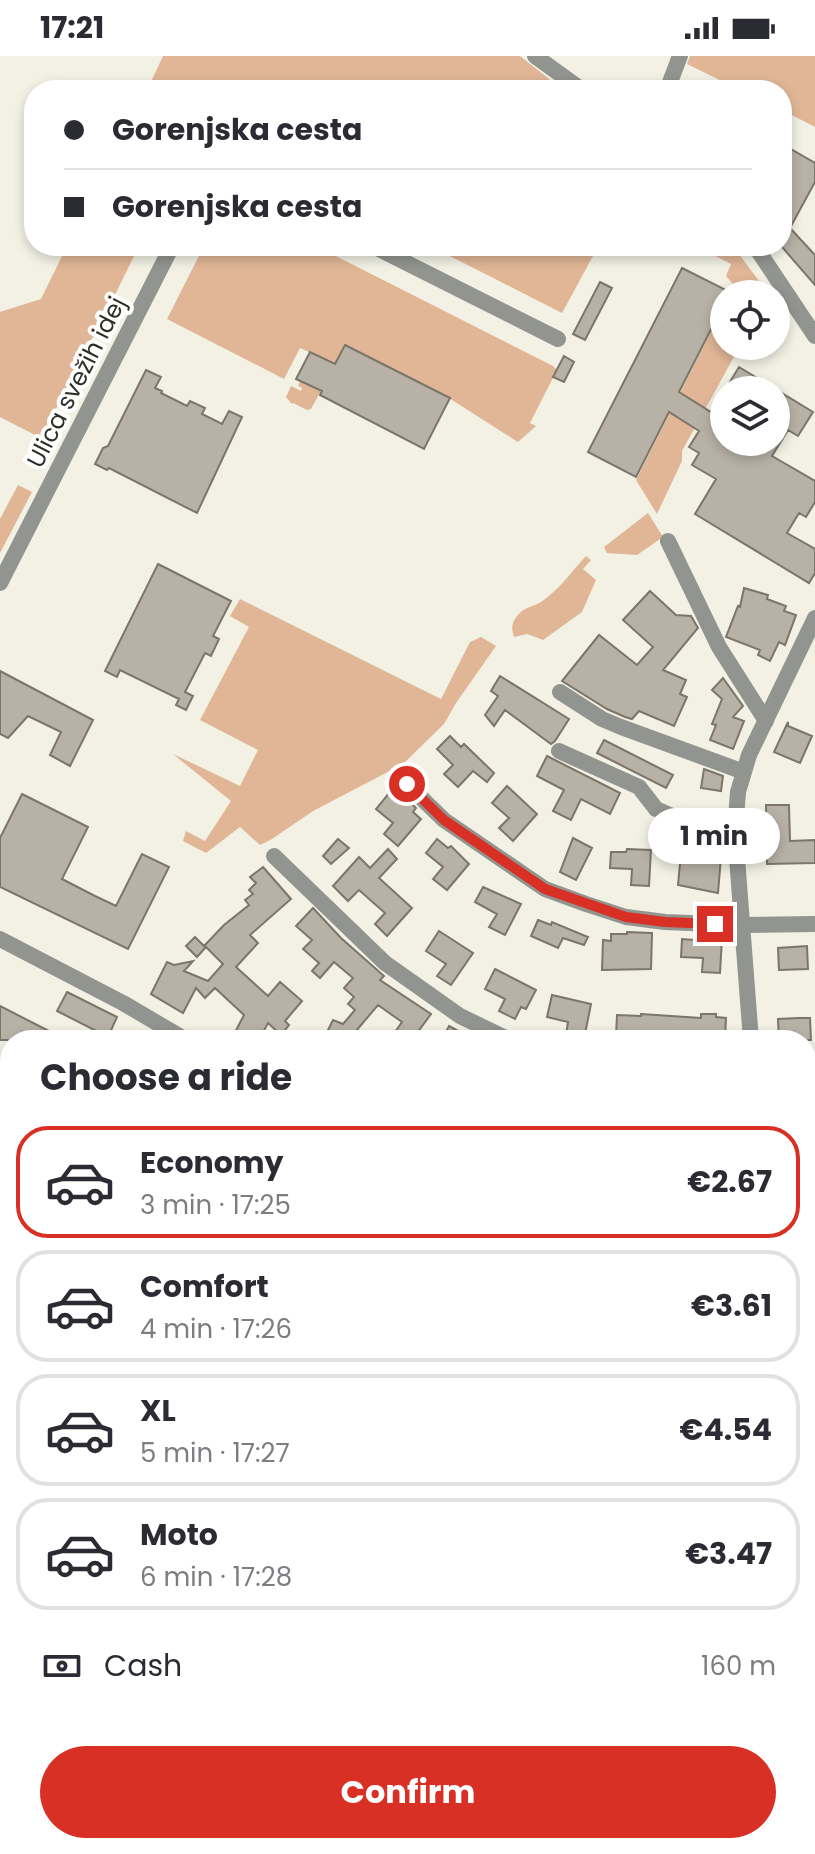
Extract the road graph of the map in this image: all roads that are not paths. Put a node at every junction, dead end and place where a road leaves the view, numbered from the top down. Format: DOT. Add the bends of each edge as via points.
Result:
graph roads {
  1 [pos="535,56"];
  2 [pos="680,56"];
  3 [pos="568,80"];
  4 [pos="671,80"];
  5 [pos="167,256"];
  6 [pos="393,256"];
  7 [pos="762,256"];
  8 [pos="812,329"];
  9 [pos="558,339"];
  10 [pos="668,541"];
  11 [pos="0,583"];
  12 [pos="815,618"];
  13 [pos="560,692"];
  14 [pos="766,721"];
  15 [pos="559,751"];
  16 [pos="744,772"];
  17 [pos="407,784"];
  18 [pos="735,832"];
  19 [pos="274,856"];
  20 [pos="815,924"];
  21 [pos="740,925"];
  22 [pos="0,939"];
  23 [pos="169,1030"];
  24 [pos="489,1030"];
  25 [pos="750,1030"];
  1 -- 3 [label="street"];
  2 -- 4 [label="street"];
  5 -- 11 [label="street, Ulica svežih idej"];
  6 -- 9 [label="street"];
  7 -- 8 [label="street"];
  10 -- 14 [label="street" via="719,647"];
  12 -- 14 [label="street"];
  13 -- 16 [label="street" via="602,719"];
  14 -- 16 [label="street"];
  15 -- 18 [label="street" via="639,787 656,809 693,825"];
  16 -- 18 [label="street"];
  17 -- 21 [label="street" via="444,820 545,889 626,917"];
  18 -- 21 [label="street"];
  19 -- 24 [label="street" via="385,963 460,1016"];
  20 -- 21 [label="street"];
  21 -- 25 [label="street"];
  22 -- 23 [label="street"];
}
